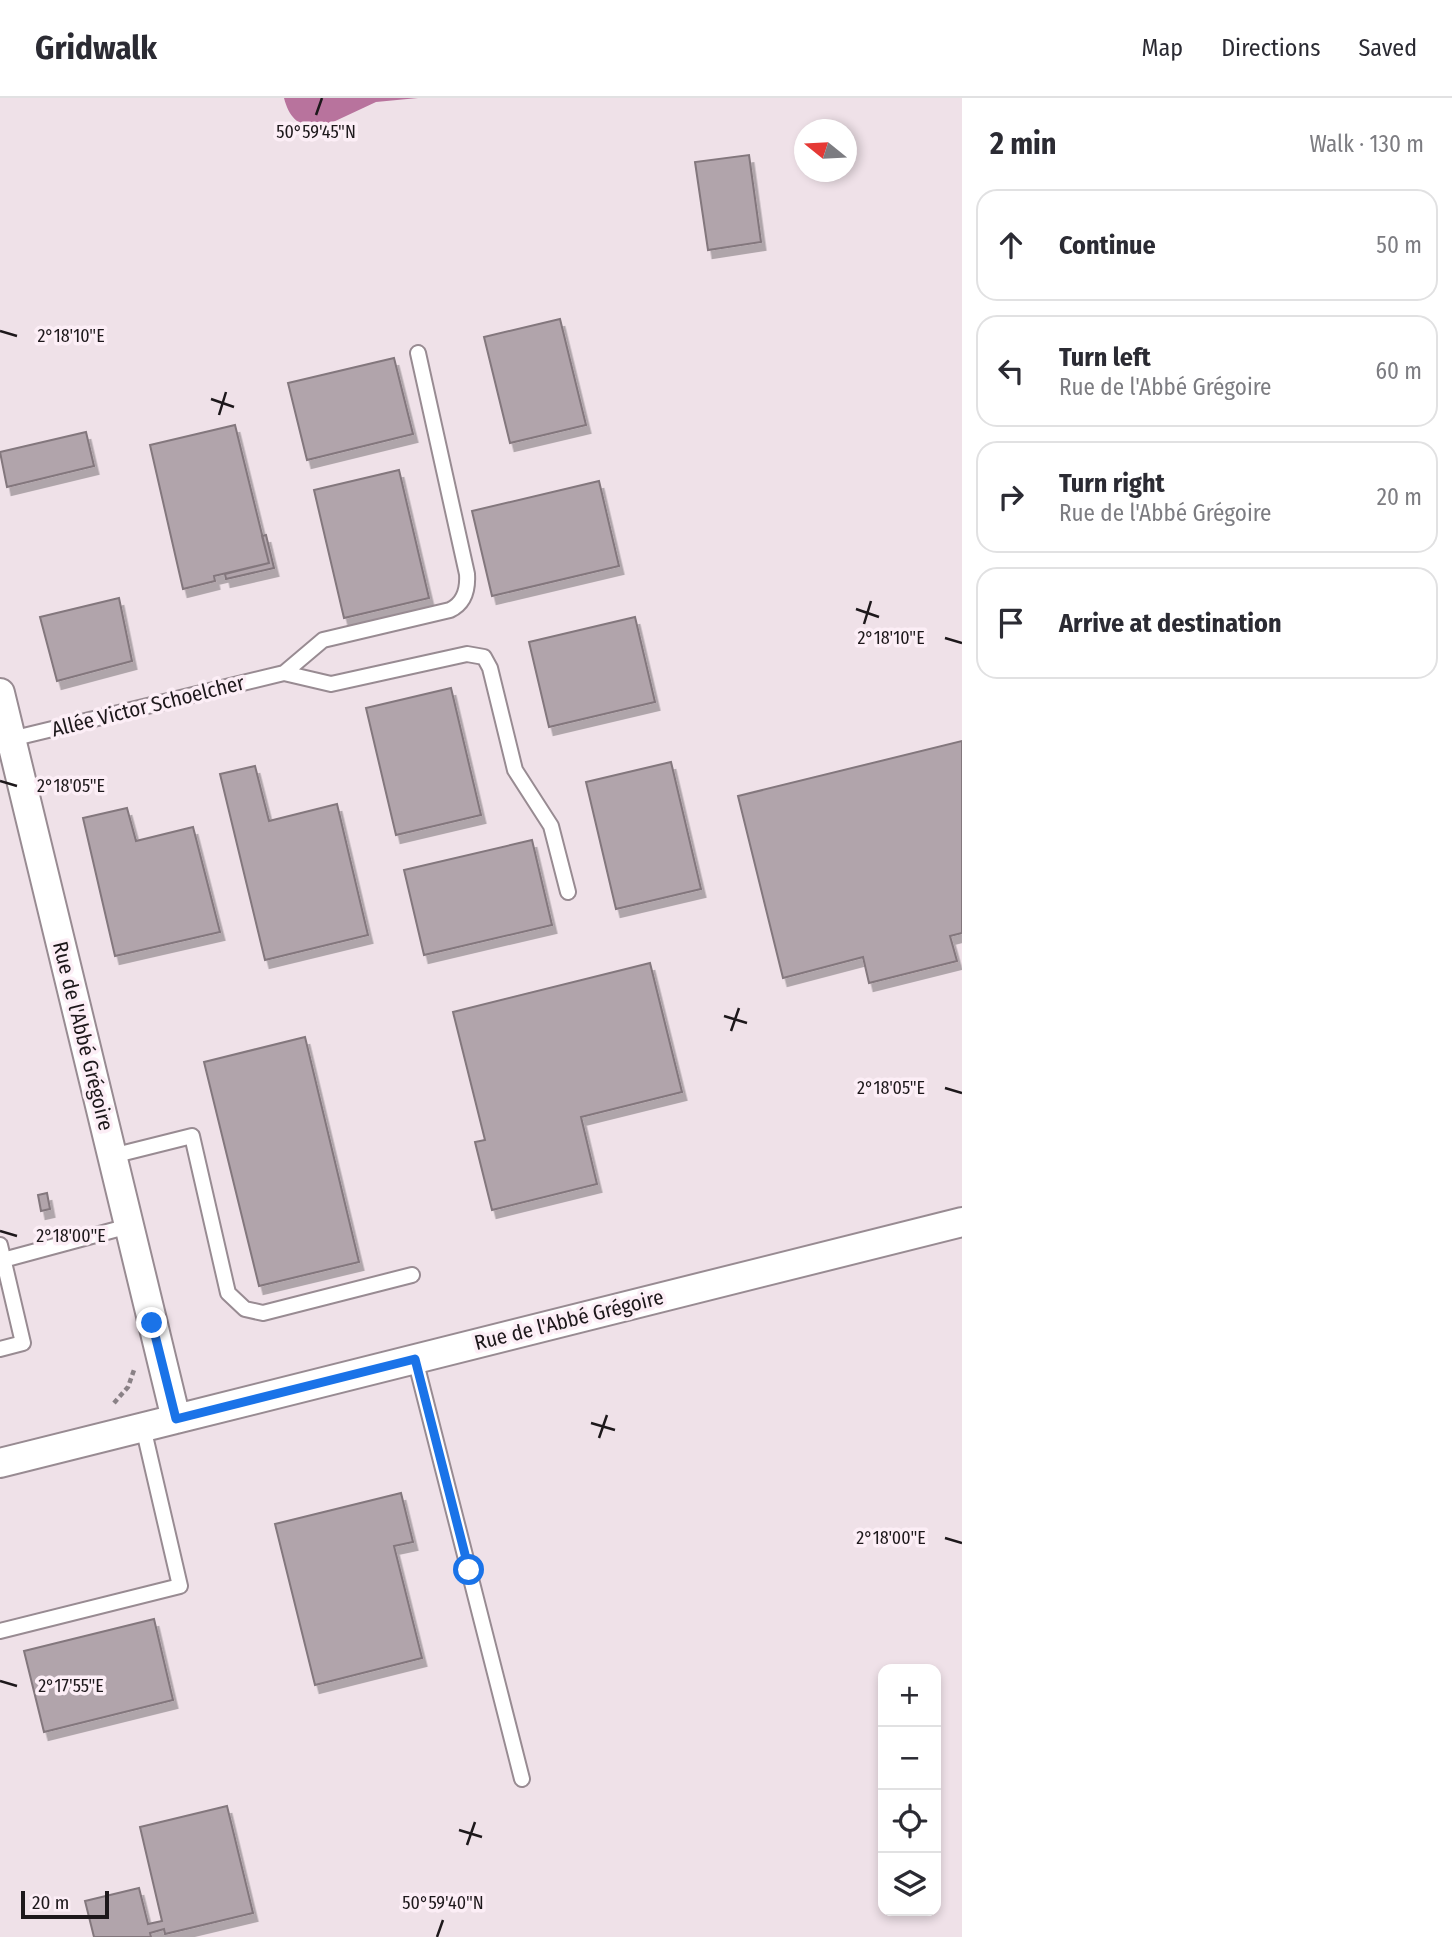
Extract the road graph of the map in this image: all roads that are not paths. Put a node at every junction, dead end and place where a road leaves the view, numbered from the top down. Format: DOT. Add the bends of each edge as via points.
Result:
graph roads {
  1 [pos="418,353"];
  2 [pos="284,673"];
  3 [pos="0,694"];
  4 [pos="6,728"];
  5 [pos="568,892"];
  6 [pos="112,1156"];
  7 [pos="962,1222"];
  8 [pos="129,1226"];
  9 [pos="0,1245"];
  10 [pos="4,1260"];
  11 [pos="412,1275"];
  12 [pos="0,1349"];
  13 [pos="415,1359"];
  14 [pos="176,1419"];
  15 [pos="143,1427"];
  16 [pos="0,1463"];
  17 [pos="0,1631"];
  18 [pos="522,1779"];
  1 -- 2 [label="lane, Allée Victor Schoelcher" via="467,589 461,603 450,610 323,640"];
  2 -- 4 [label="lane, Allée Victor Schoelcher"];
  2 -- 5 [label="lane, Allée Victor Schoelcher" via="331,684 467,654 484,657 515,770 551,826"];
  3 -- 4 [label="street, Rue de l'Abbé Grégoire"];
  4 -- 6 [label="street, Rue de l'Abbé Grégoire"];
  6 -- 8 [label="street, Rue de l'Abbé Grégoire"];
  6 -- 11 [label="lane" via="192,1136 228,1293 245,1309 263,1313"];
  7 -- 13 [label="street, Rue de l'Abbé Grégoire"];
  8 -- 10 [label="lane"];
  8 -- 14 [label="street, Rue de l'Abbé Grégoire"];
  9 -- 10 [label="lane"];
  10 -- 12 [label="lane" via="23,1343"];
  13 -- 14 [label="street, Rue de l'Abbé Grégoire"];
  13 -- 18 [label="lane"];
  14 -- 15 [label="street, Rue de l'Abbé Grégoire"];
  15 -- 16 [label="street, Rue de l'Abbé Grégoire"];
  15 -- 17 [label="lane" via="180,1586"];
}
